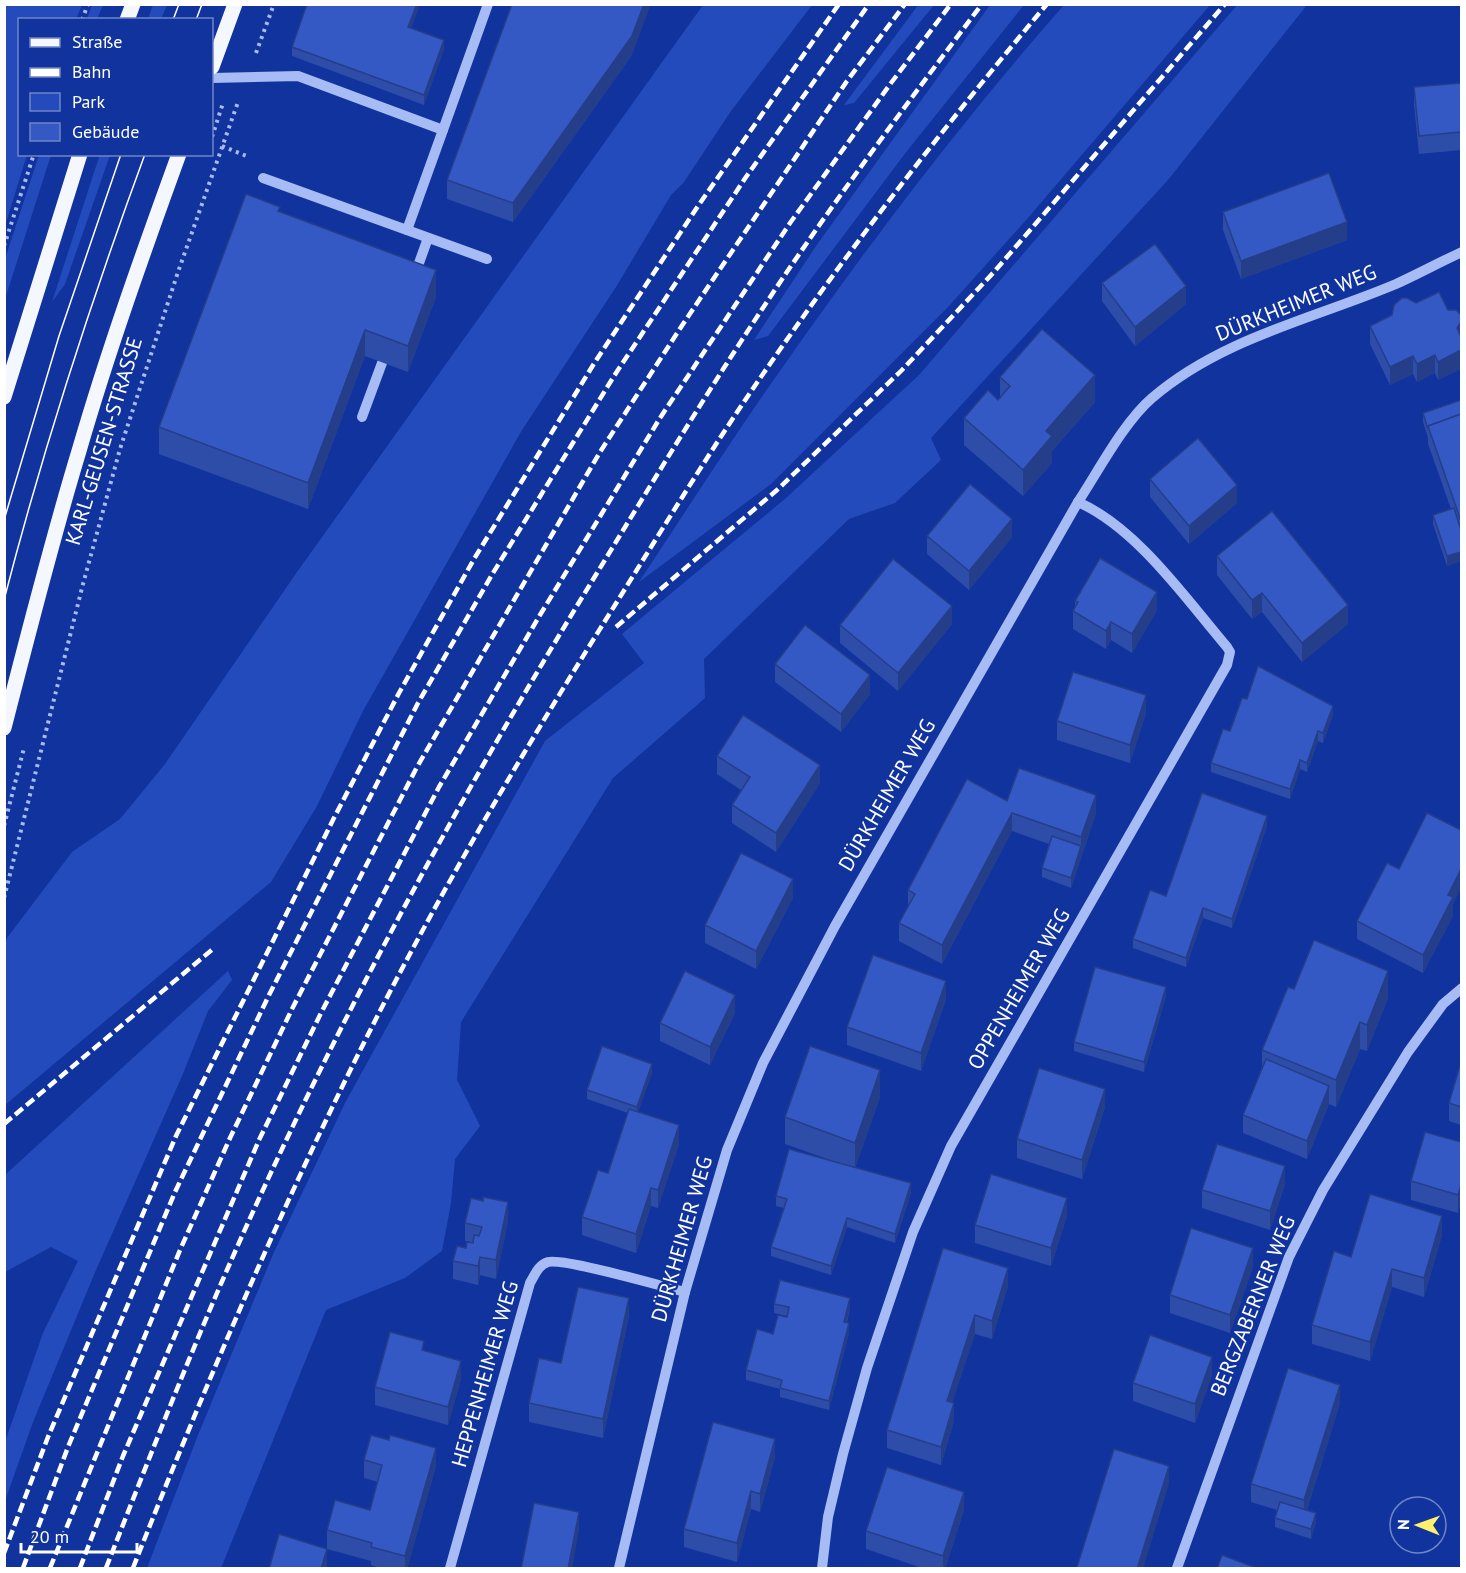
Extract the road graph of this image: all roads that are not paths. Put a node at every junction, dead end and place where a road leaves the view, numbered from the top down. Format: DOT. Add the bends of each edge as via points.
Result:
graph roads {
  1 [pos="235,4"];
  2 [pos="488,4"];
  3 [pos="213,64"];
  4 [pos="213,78"];
  5 [pos="443,130"];
  6 [pos="79,156"];
  7 [pos="178,156"];
  8 [pos="263,178"];
  9 [pos="407,230"];
  10 [pos="428,238"];
  11 [pos="1461,252"];
  12 [pos="487,259"];
  13 [pos="410,287"];
  14 [pos="382,363"];
  15 [pos="4,397"];
  16 [pos="362,417"];
  17 [pos="1078,502"];
  18 [pos="4,728"];
  19 [pos="1461,988"];
  20 [pos="685,1292"];
  21 [pos="450,1569"];
  22 [pos="619,1569"];
  23 [pos="822,1569"];
  24 [pos="1177,1569"];
  1 -- 3 [label="main road"];
  2 -- 5 [label="street"];
  4 -- 5 [label="street" via="298,76"];
  5 -- 9 [label="street"];
  6 -- 15 [label="main road"];
  7 -- 18 [label="main road, KARL-GEUSEN-STRASSE" via="115,334 79,451"];
  8 -- 9 [label="street"];
  9 -- 10 [label="street"];
  10 -- 12 [label="street"];
  10 -- 13 [label="street"];
  11 -- 17 [label="street, DÜRKHEIMER WEG" via="1395,284 1243,342 1183,375 1151,399 1119,437"];
  14 -- 16 [label="street"];
  17 -- 20 [label="street, DÜRKHEIMER WEG" via="835,926 763,1063 727,1150"];
  17 -- 23 [label="street, OPPENHEIMER WEG" via="1098,511 1152,558 1227,647 1227,665 951,1146 914,1232 867,1368 828,1517"];
  19 -- 24 [label="street, BERGZABERNER WEG" via="1443,1004 1408,1052 1323,1190 1289,1257"];
  20 -- 21 [label="street, HEPPENHEIMER WEG" via="579,1266 549,1262 540,1266 530,1283"];
  20 -- 22 [label="street, DÜRKHEIMER WEG"];
}
